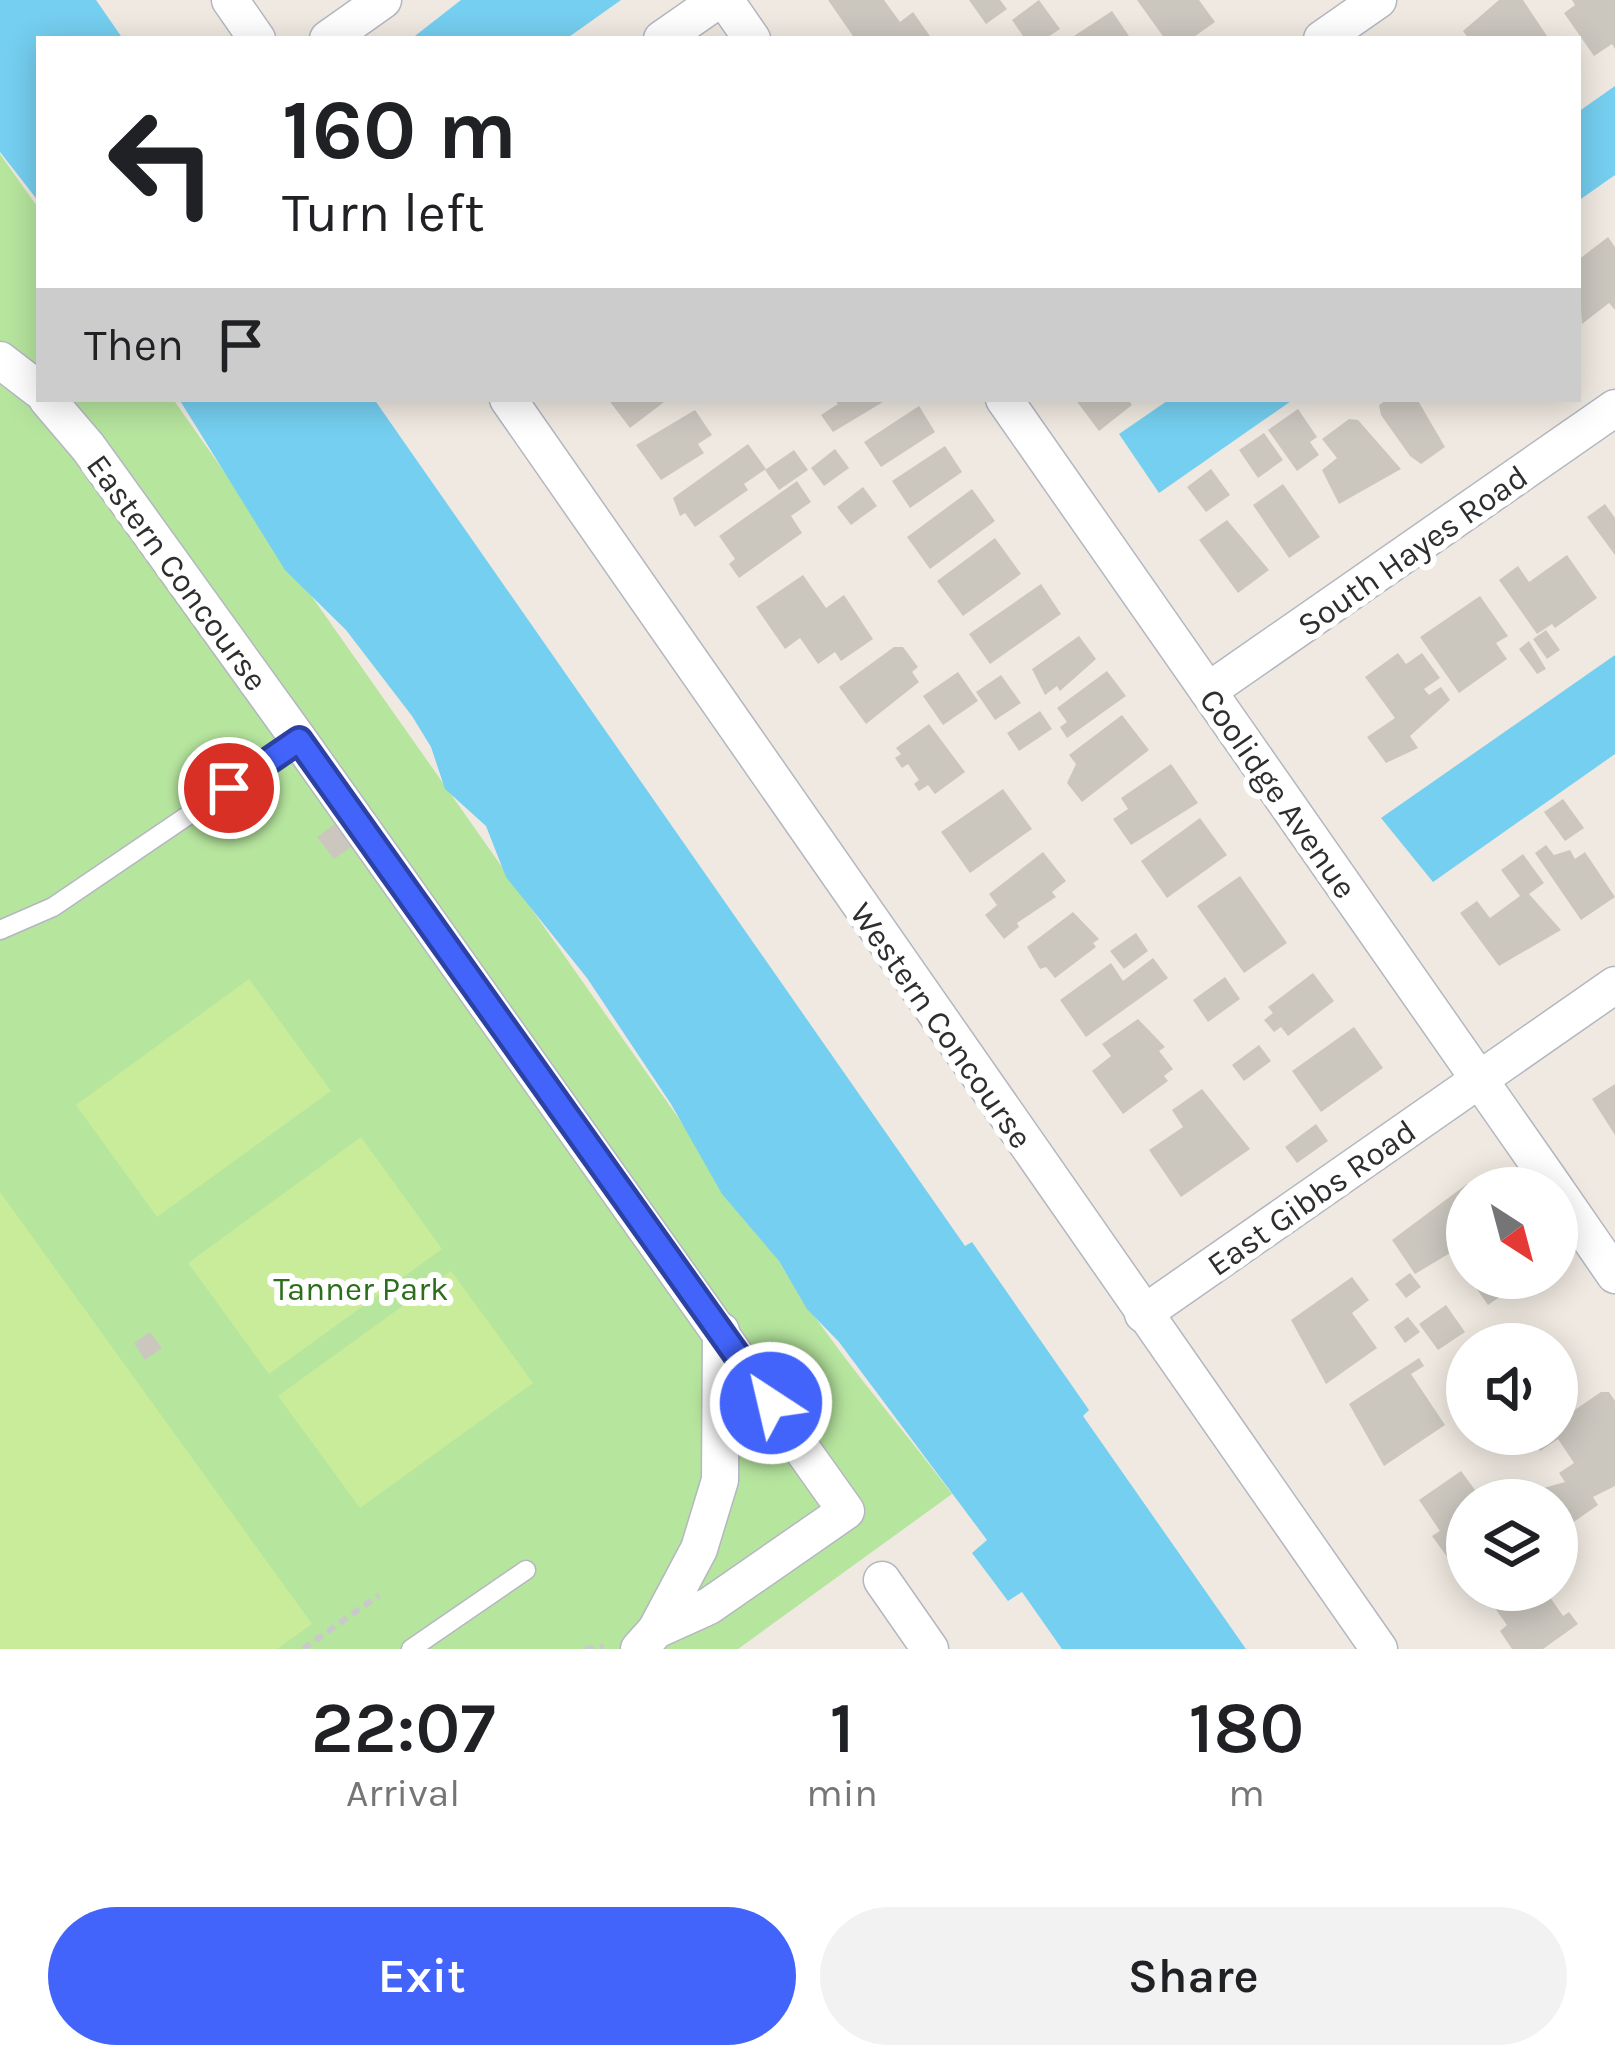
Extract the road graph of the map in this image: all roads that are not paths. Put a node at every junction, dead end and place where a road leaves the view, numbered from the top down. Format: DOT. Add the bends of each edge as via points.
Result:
graph roads {
  1 [pos="230,0"];
  2 [pos="383,0"];
  3 [pos="722,0"];
  4 [pos="1378,0"];
  5 [pos="255,36"];
  6 [pos="332,36"];
  7 [pos="667,36"];
  8 [pos="750,36"];
  9 [pos="1326,36"];
  10 [pos="0,360"];
  11 [pos="36,388"];
  12 [pos="50,402"];
  13 [pos="510,402"];
  14 [pos="1006,402"];
  15 [pos="1615,409"];
  16 [pos="1208,691"];
  17 [pos="299,740"];
  18 [pos="0,930"];
  19 [pos="1615,985"];
  20 [pos="1479,1080"];
  21 [pos="1540,1167"];
  22 [pos="1578,1222"];
  23 [pos="1615,1275"];
  24 [pos="1143,1313"];
  25 [pos="721,1331"];
  26 [pos="526,1570"];
  27 [pos="882,1580"];
  28 [pos="648,1640"];
  29 [pos="411,1649"];
  30 [pos="930,1649"];
  31 [pos="1379,1649"];
  1 -- 5 [label="street"];
  2 -- 6 [label="street"];
  3 -- 7 [label="street"];
  3 -- 8 [label="street"];
  4 -- 9 [label="street"];
  10 -- 11 [label="street"];
  12 -- 17 [label="street, Eastern Concourse"];
  13 -- 24 [label="street, Western Concourse"];
  14 -- 16 [label="street, Coolidge Avenue"];
  15 -- 16 [label="street, South Hayes Road"];
  16 -- 20 [label="street, Coolidge Avenue"];
  17 -- 18 [label="lane" via="53,907"];
  17 -- 25 [label="street, Eastern Concourse"];
  19 -- 20 [label="street, East Gibbs Road"];
  20 -- 21 [label="street, Coolidge Avenue"];
  20 -- 24 [label="street, East Gibbs Road"];
  22 -- 23 [label="street, Coolidge Avenue"];
  24 -- 31 [label="street, Western Concourse"];
  25 -- 28 [label="street" via="720,1480 699,1549"];
  25 -- 28 [label="street, Eastern Concourse" via="847,1511"];
  26 -- 29 [label="lane"];
  27 -- 30 [label="street"];
}
